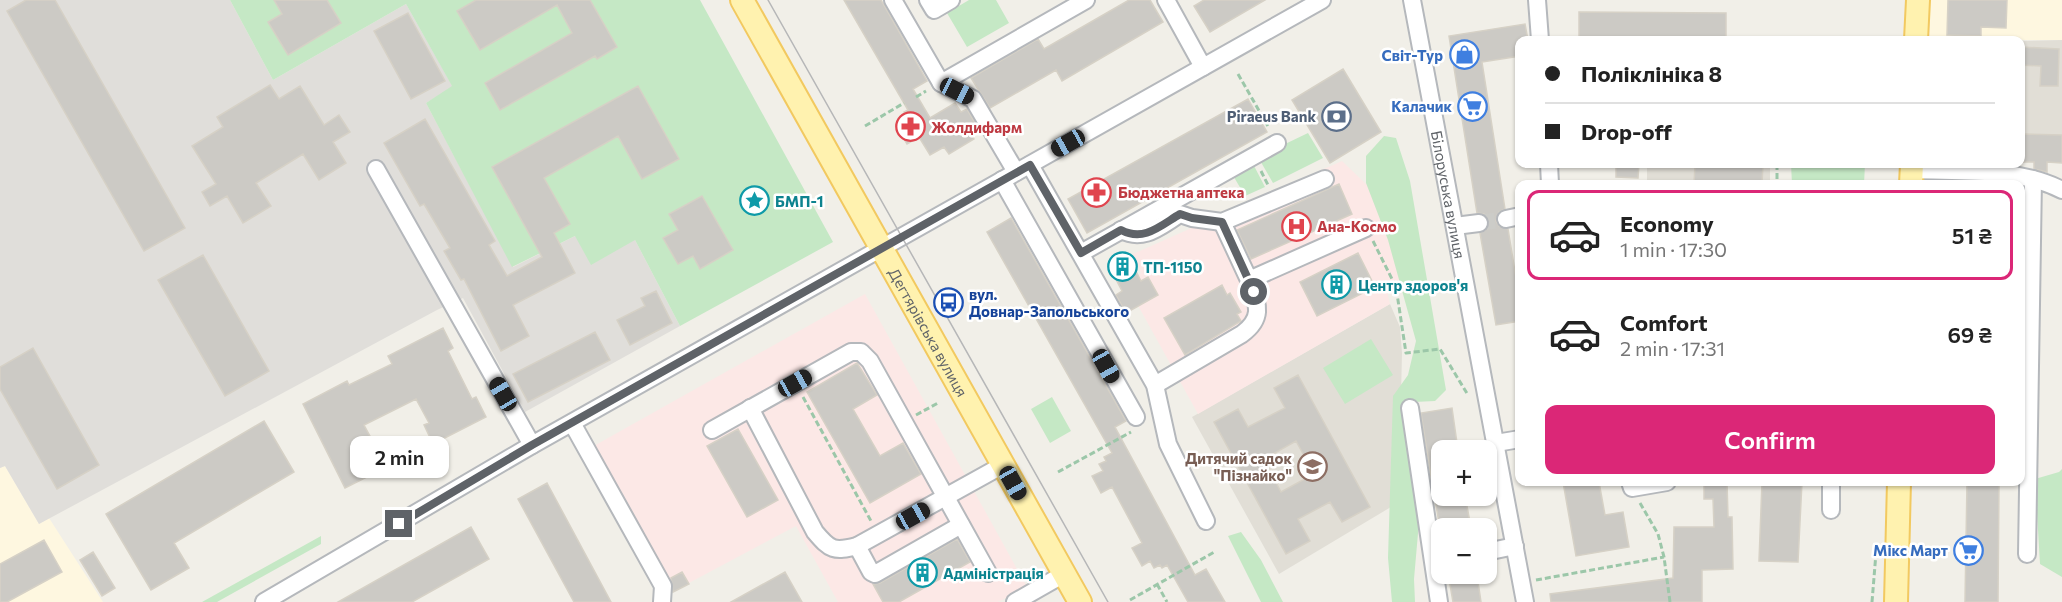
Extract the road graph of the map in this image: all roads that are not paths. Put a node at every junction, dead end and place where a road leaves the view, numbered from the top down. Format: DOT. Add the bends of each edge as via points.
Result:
graph roads {
  1 [pos="742,0"];
  2 [pos="893,0"];
  3 [pos="928,0"];
  4 [pos="951,0"];
  5 [pos="1086,0"];
  6 [pos="1166,0"];
  7 [pos="1322,0"];
  8 [pos="1412,0"];
  9 [pos="1537,0"];
  10 [pos="1918,0"];
  11 [pos="1540,36"];
  12 [pos="1916,36"];
  13 [pos="1203,67"];
  14 [pos="941,83"];
  15 [pos="1277,143"];
  16 [pos="376,169"];
  17 [pos="1016,172"];
  18 [pos="1912,173"];
  19 [pos="1325,179"];
  20 [pos="2033,179"];
  21 [pos="2060,193"];
  22 [pos="1222,222"];
  23 [pos="1479,223"];
  24 [pos="1455,226"];
  25 [pos="1366,228"];
  26 [pos="1121,230"];
  27 [pos="881,249"];
  28 [pos="1081,253"];
  29 [pos="1249,280"];
  30 [pos="1155,385"];
  31 [pos="750,408"];
  32 [pos="1410,408"];
  33 [pos="1136,417"];
  34 [pos="572,423"];
  35 [pos="712,430"];
  36 [pos="1495,440"];
  37 [pos="1515,440"];
  38 [pos="1497,443"];
  39 [pos="2025,443"];
  40 [pos="532,445"];
  41 [pos="1497,448"];
  42 [pos="1003,465"];
  43 [pos="1831,486"];
  44 [pos="1899,486"];
  45 [pos="947,497"];
  46 [pos="1831,510"];
  47 [pos="1206,521"];
  48 [pos="961,525"];
  49 [pos="1431,528"];
  50 [pos="857,546"];
  51 [pos="1515,546"];
  52 [pos="1497,550"];
  53 [pos="2027,554"];
  54 [pos="988,573"];
  55 [pos="1064,574"];
  56 [pos="1438,584"];
  57 [pos="264,602"];
  58 [pos="662,602"];
  59 [pos="1015,602"];
  60 [pos="1080,602"];
  61 [pos="1439,602"];
  62 [pos="1525,602"];
  63 [pos="1896,602"];
  1 -- 27 [label="main road, Дегтярівська вулиця"];
  2 -- 14 [label="street"];
  3 -- 4 [label="street" via="934,10"];
  5 -- 14 [label="street"];
  6 -- 13 [label="street"];
  7 -- 13 [label="street"];
  8 -- 24 [label="street, Білоруська вулиця"];
  9 -- 11 [label="street"];
  10 -- 12 [label="main road"];
  13 -- 17 [label="street"];
  14 -- 17 [label="street" via="973,99"];
  15 -- 26 [label="street"];
  16 -- 40 [label="street"];
  17 -- 27 [label="street"];
  17 -- 28 [label="street"];
  17 -- 33 [label="street"];
  18 -- 20 [label="street" via="2007,174"];
  19 -- 22 [label="street"];
  20 -- 21 [label="street"];
  20 -- 39 [label="street"];
  22 -- 26 [label="street" via="1180,214 1146,234 1130,235"];
  22 -- 29 [label="street"];
  23 -- 24 [label="street"];
  24 -- 36 [label="street, Білоруська вулиця"];
  25 -- 29 [label="street"];
  26 -- 28 [label="street"];
  27 -- 34 [label="street"];
  27 -- 42 [label="main road, Дегтярівська вулиця"];
  28 -- 30 [label="street"];
  29 -- 30 [label="street" via="1258,305 1254,326"];
  30 -- 47 [label="street" via="1167,444"];
  31 -- 35 [label="street"];
  31 -- 45 [label="street" via="851,352 861,352 870,361"];
  31 -- 50 [label="street" via="815,532 826,545 839,551"];
  32 -- 49 [label="street"];
  34 -- 40 [label="street"];
  34 -- 58 [label="street" via="663,586"];
  37 -- 38 [label="street"];
  39 -- 53 [label="street"];
  40 -- 57 [label="street"];
  41 -- 51 [label="street, Білоруська вулиця"];
  42 -- 45 [label="street"];
  42 -- 55 [label="main road, Дегтярівська вулиця"];
  43 -- 46 [label="street"];
  44 -- 63 [label="main road"];
  45 -- 48 [label="street"];
  45 -- 50 [label="street"];
  48 -- 50 [label="street" via="875,574"];
  48 -- 54 [label="street"];
  51 -- 52 [label="street"];
  51 -- 62 [label="street, Білоруська вулиця"];
  55 -- 59 [label="street"];
  55 -- 60 [label="main road, Дегтярівська вулиця"];
  56 -- 61 [label="street"];
}
